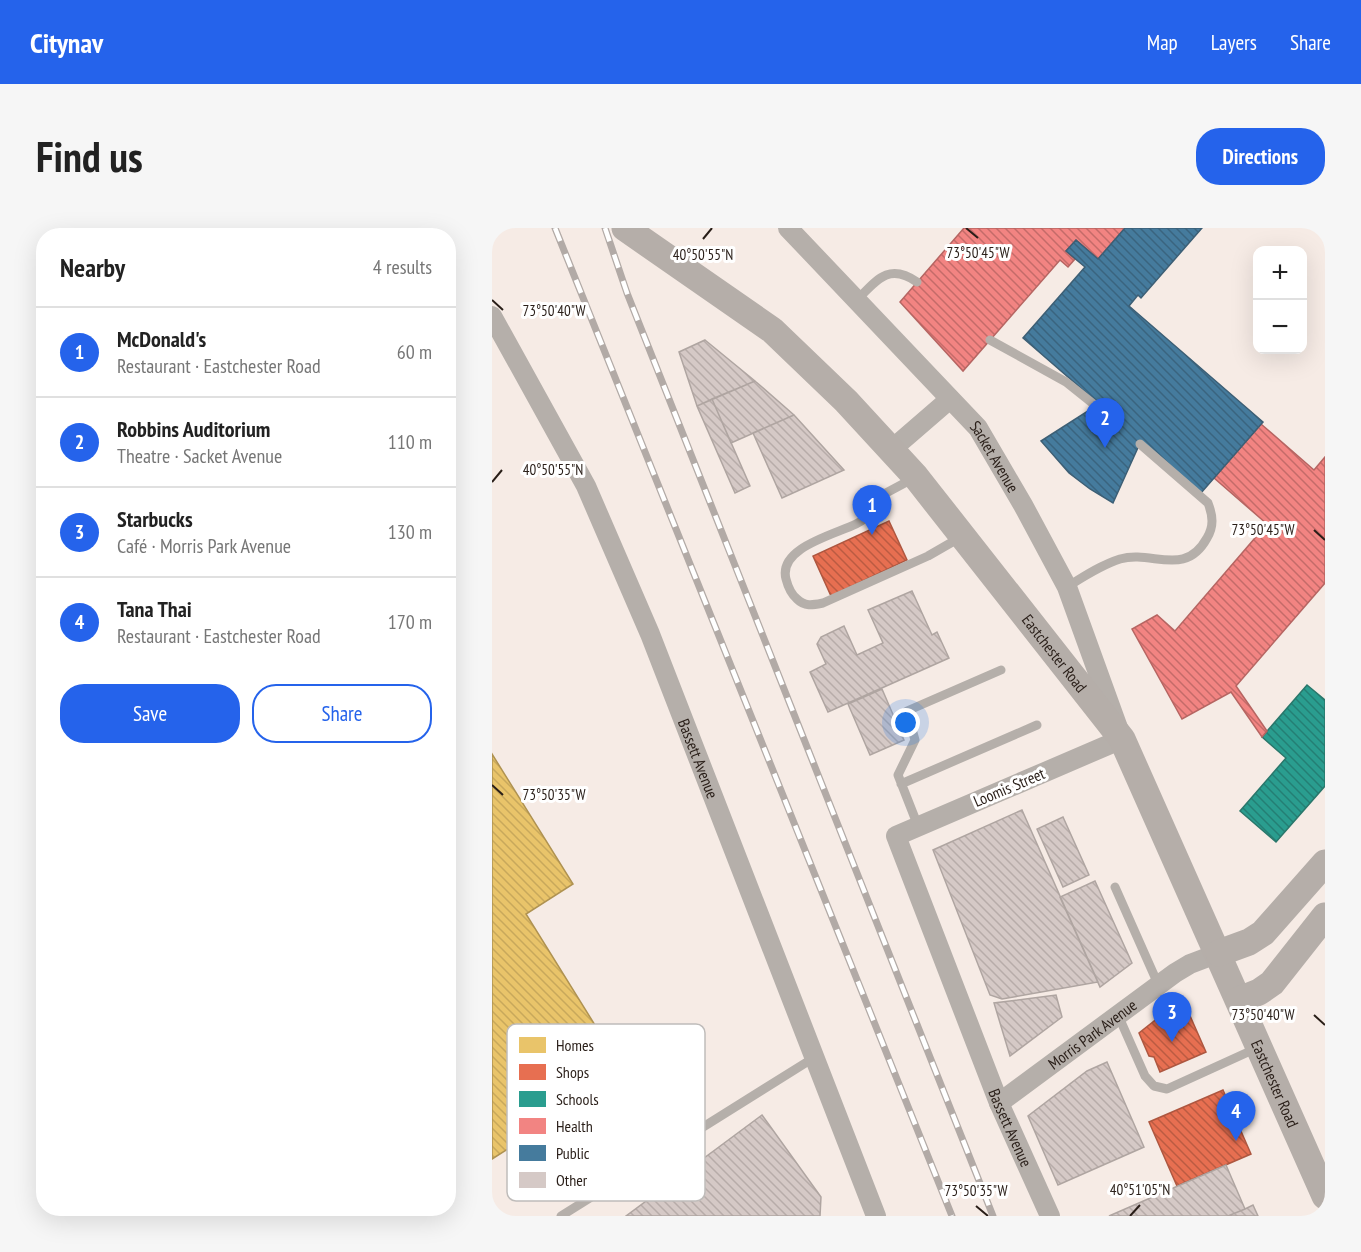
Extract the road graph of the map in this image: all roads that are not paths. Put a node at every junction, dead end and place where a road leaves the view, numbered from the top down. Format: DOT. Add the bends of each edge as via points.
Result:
graph roads {
  1 [pos="625,228"];
  2 [pos="788,228"];
  3 [pos="917,282"];
  4 [pos="856,301"];
  5 [pos="492,316"];
  6 [pos="990,340"];
  7 [pos="950,399"];
  8 [pos="1096,406"];
  9 [pos="1140,444"];
  10 [pos="891,450"];
  11 [pos="916,477"];
  12 [pos="876,498"];
  13 [pos="858,508"];
  14 [pos="963,536"];
  15 [pos="1067,586"];
  16 [pos="1001,670"];
  17 [pos="1037,725"];
  18 [pos="1122,739"];
  19 [pos="901,784"];
  20 [pos="918,826"];
  21 [pos="896,836"];
  22 [pos="1325,863"];
  23 [pos="1115,887"];
  24 [pos="1325,916"];
  25 [pos="1219,953"];
  26 [pos="1158,984"];
  27 [pos="1239,1000"];
  28 [pos="1118,1015"];
  29 [pos="1260,1047"];
  30 [pos="815,1057"];
  31 [pos="999,1103"];
  32 [pos="705,1126"];
  33 [pos="1325,1196"];
  34 [pos="585,1201"];
  35 [pos="561,1216"];
  36 [pos="875,1216"];
  37 [pos="1050,1216"];
  1 -- 10 [label="main road, Eastchester Road" via="772,330"];
  2 -- 4 [label="street, Sacket Avenue"];
  3 -- 4 [label="lane" via="905,274 893,273 879,278"];
  4 -- 7 [label="street, Sacket Avenue"];
  5 -- 30 [label="street, Bassett Avenue" via="582,480 650,634"];
  6 -- 8 [label="lane" via="1066,382"];
  7 -- 10 [label="street"];
  7 -- 15 [label="street, Sacket Avenue" via="978,428"];
  9 -- 15 [label="lane" via="1208,503 1213,516 1211,532 1196,553 1182,561 1121,559"];
  10 -- 11 [label="main road, Eastchester Road"];
  11 -- 12 [label="lane"];
  11 -- 14 [label="main road, Eastchester Road"];
  12 -- 13 [label="lane"];
  12 -- 14 [label="lane" via="878,508 859,523 788,559 785,577 800,602 812,606 823,603"];
  14 -- 18 [label="main road, Eastchester Road"];
  15 -- 18 [label="street, Sacket Avenue"];
  16 -- 19 [label="lane" via="907,711 915,740 898,775"];
  17 -- 19 [label="lane"];
  18 -- 20 [label="street, Loomis Street"];
  18 -- 25 [label="main road, Eastchester Road"];
  19 -- 20 [label="lane"];
  20 -- 21 [label="street, Loomis Street"];
  21 -- 31 [label="street, Bassett Avenue"];
  22 -- 25 [label="main road, Morris Park Avenue" via="1263,933"];
  23 -- 26 [label="lane"];
  24 -- 27 [label="main road" via="1272,983"];
  25 -- 26 [label="street, Morris Park Avenue" via="1190,964"];
  25 -- 27 [label="main road, Eastchester Road"];
  26 -- 28 [label="street, Morris Park Avenue"];
  27 -- 29 [label="main road, Eastchester Road"];
  28 -- 29 [label="lane" via="1145,1076 1154,1086 1167,1089"];
  28 -- 31 [label="street, Morris Park Avenue"];
  29 -- 33 [label="main road, Eastchester Road"];
  30 -- 32 [label="lane"];
  30 -- 36 [label="street, Bassett Avenue"];
  31 -- 37 [label="street, Bassett Avenue"];
  34 -- 35 [label="lane"];
}
